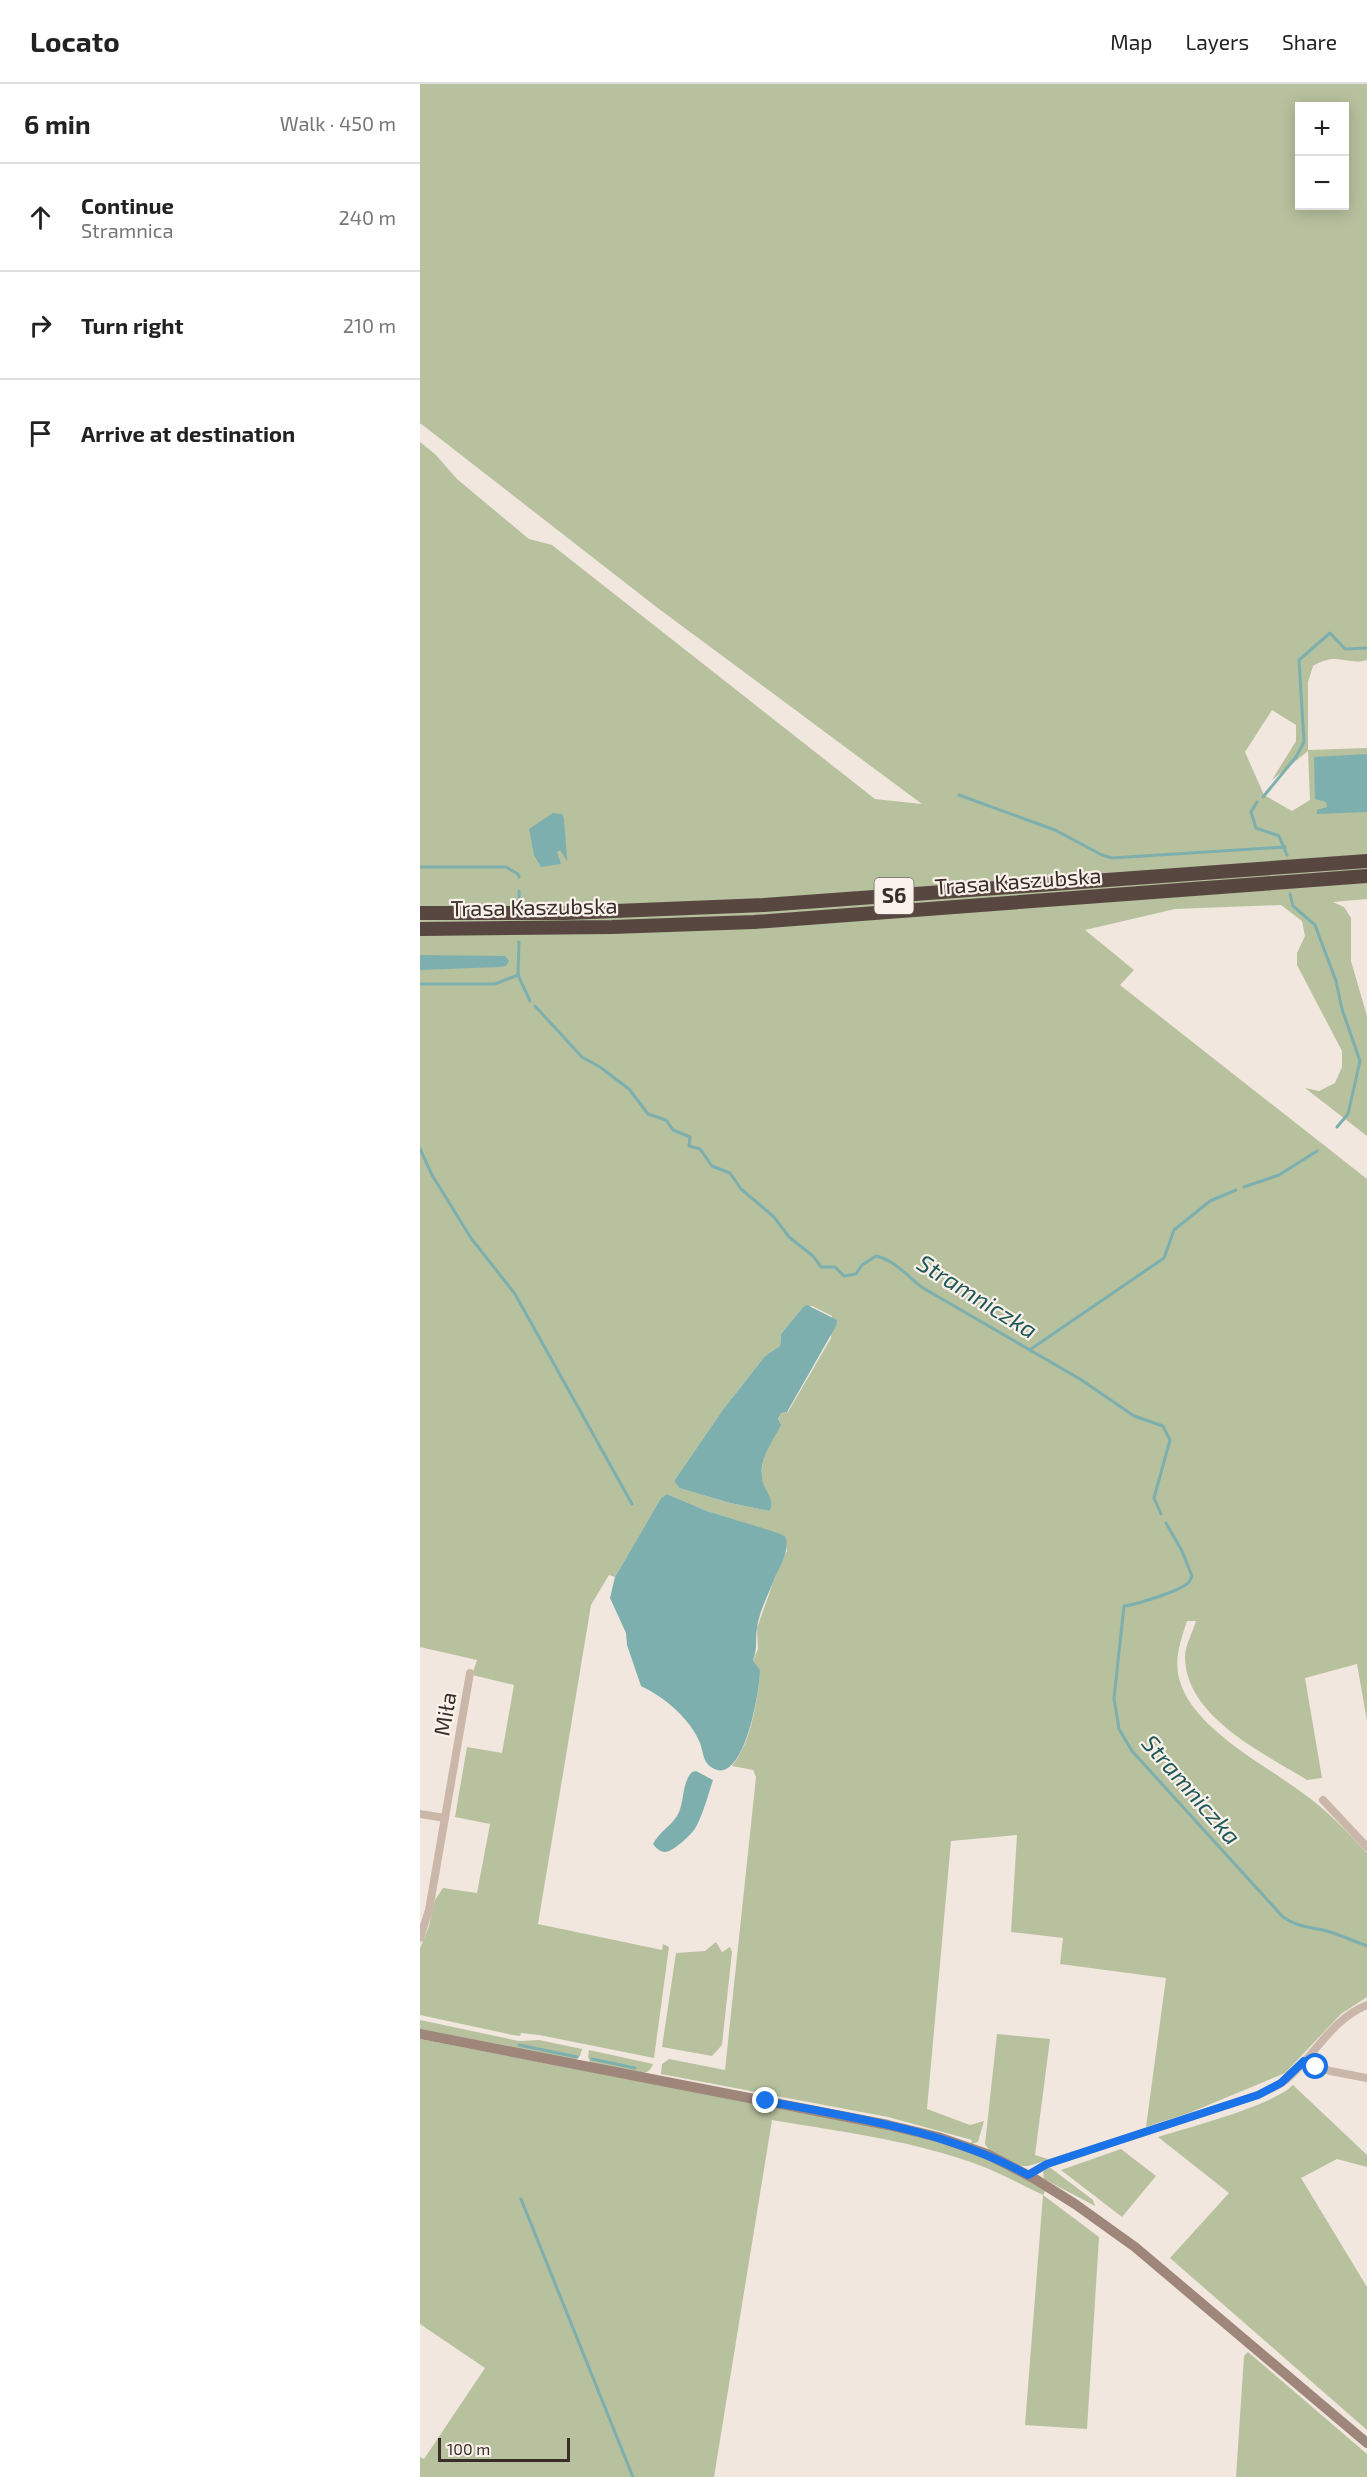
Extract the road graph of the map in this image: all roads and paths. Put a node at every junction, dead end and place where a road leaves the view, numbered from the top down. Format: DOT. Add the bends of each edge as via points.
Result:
graph roads {
  1 [pos="1367,861"];
  2 [pos="1367,876"];
  3 [pos="420,913"];
  4 [pos="420,929"];
  5 [pos="470,1673"];
  6 [pos="1323,1800"];
  7 [pos="420,1814"];
  8 [pos="445,1818"];
  9 [pos="1367,1847"];
  10 [pos="420,1938"];
  11 [pos="1367,2004"];
  12 [pos="420,2034"];
  13 [pos="1304,2061"];
  14 [pos="1367,2078"];
  15 [pos="1028,2175"];
  16 [pos="1367,2443"];
  1 -- 3 [label="highway, Trasa Kaszubska / S6" via="773,904 610,912"];
  2 -- 4 [label="highway, Trasa Kaszubska / S6" via="744,922"];
  5 -- 8 [label="street, Miła"];
  6 -- 9 [label="street"];
  7 -- 8 [label="street"];
  8 -- 10 [label="street, Miła" via="429,1910"];
  11 -- 13 [label="street" via="1345,2018"];
  12 -- 15 [label="main road" via="888,2125 960,2144"];
  13 -- 14 [label="street"];
  13 -- 15 [label="street" via="1281,2083 1258,2095 1047,2164"];
  15 -- 16 [label="main road" via="1136,2247"];
}
